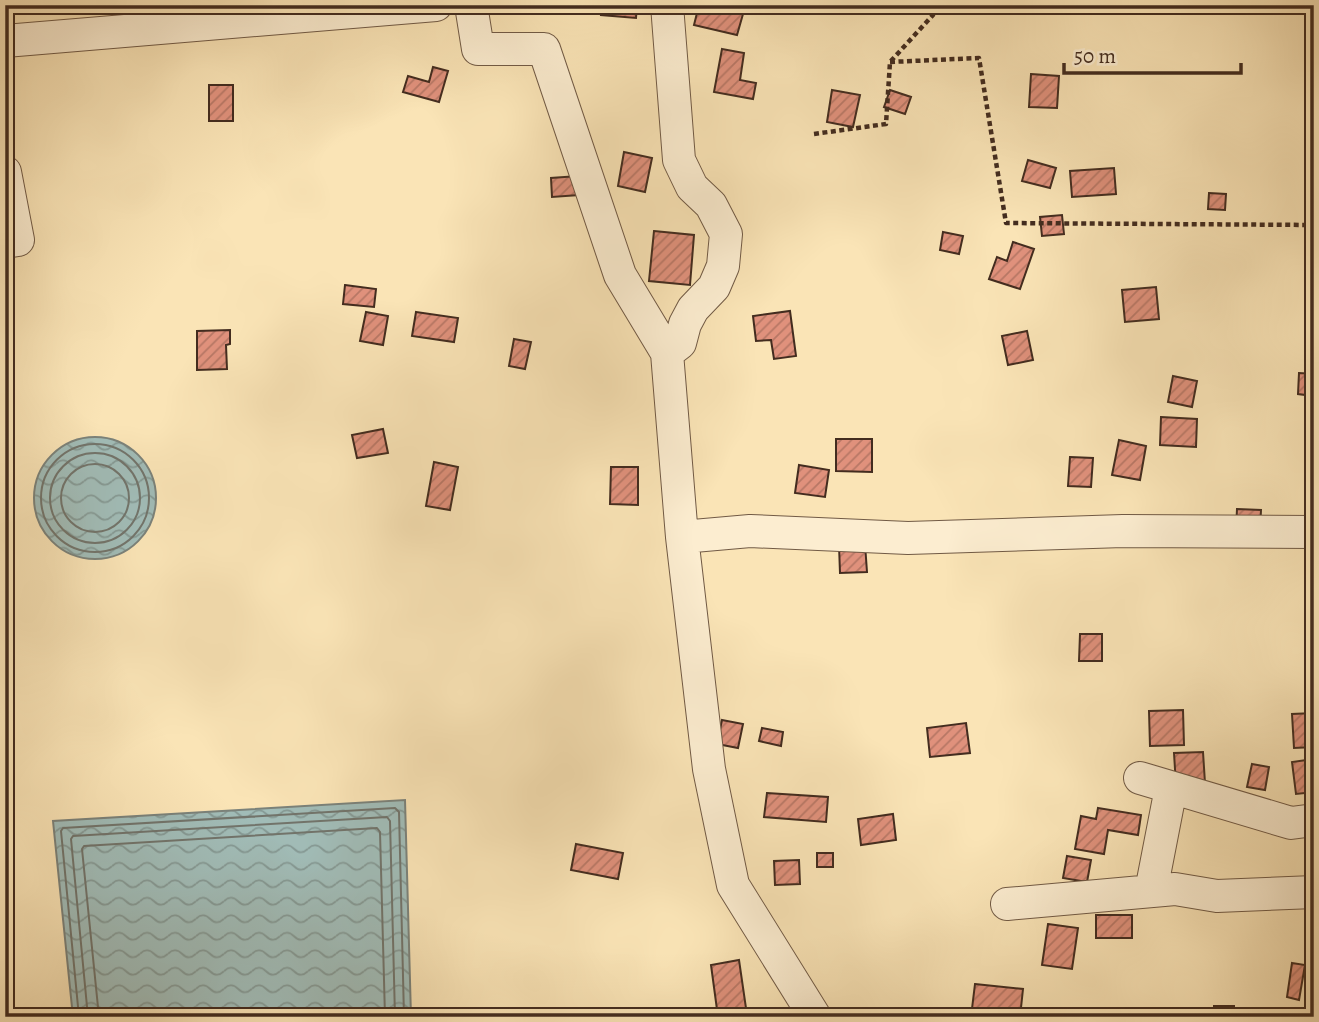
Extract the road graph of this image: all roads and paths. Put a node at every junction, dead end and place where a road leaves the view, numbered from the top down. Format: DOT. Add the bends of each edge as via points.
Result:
graph roads {
  1 [pos="436,5"];
  2 [pos="471,5"];
  3 [pos="667,5"];
  4 [pos="934,5"];
  5 [pos="5,41"];
  6 [pos="890,62"];
  7 [pos="814,134"];
  8 [pos="5,172"];
  9 [pos="1314,225"];
  10 [pos="5,242"];
  11 [pos="667,353"];
  12 [pos="1314,532"];
  13 [pos="682,537"];
  14 [pos="1140,778"];
  15 [pos="1171,788"];
  16 [pos="1314,820"];
  17 [pos="1151,891"];
  18 [pos="1314,892"];
  19 [pos="1007,904"];
  20 [pos="815,1017"];
  1 -- 5 [label="street"];
  2 -- 11 [label="street" via="478,50 544,49 620,275"];
  3 -- 11 [label="street" via="679,160 692,187 711,205 726,234 723,266 714,287 693,309 680,343"];
  4 -- 6 [label="path" via="933,15"];
  6 -- 7 [label="path" via="886,124"];
  6 -- 9 [label="path" via="979,58 1006,223"];
  8 -- 10 [label="street" via="18,240"];
  11 -- 13 [label="street"];
  12 -- 13 [label="street" via="1123,531 908,538 750,531"];
  13 -- 20 [label="street" via="709,769 733,885"];
  14 -- 15 [label="street"];
  15 -- 16 [label="street" via="1291,823"];
  15 -- 17 [label="street"];
  17 -- 18 [label="street" via="1175,889 1217,896"];
  17 -- 19 [label="street"];
}
